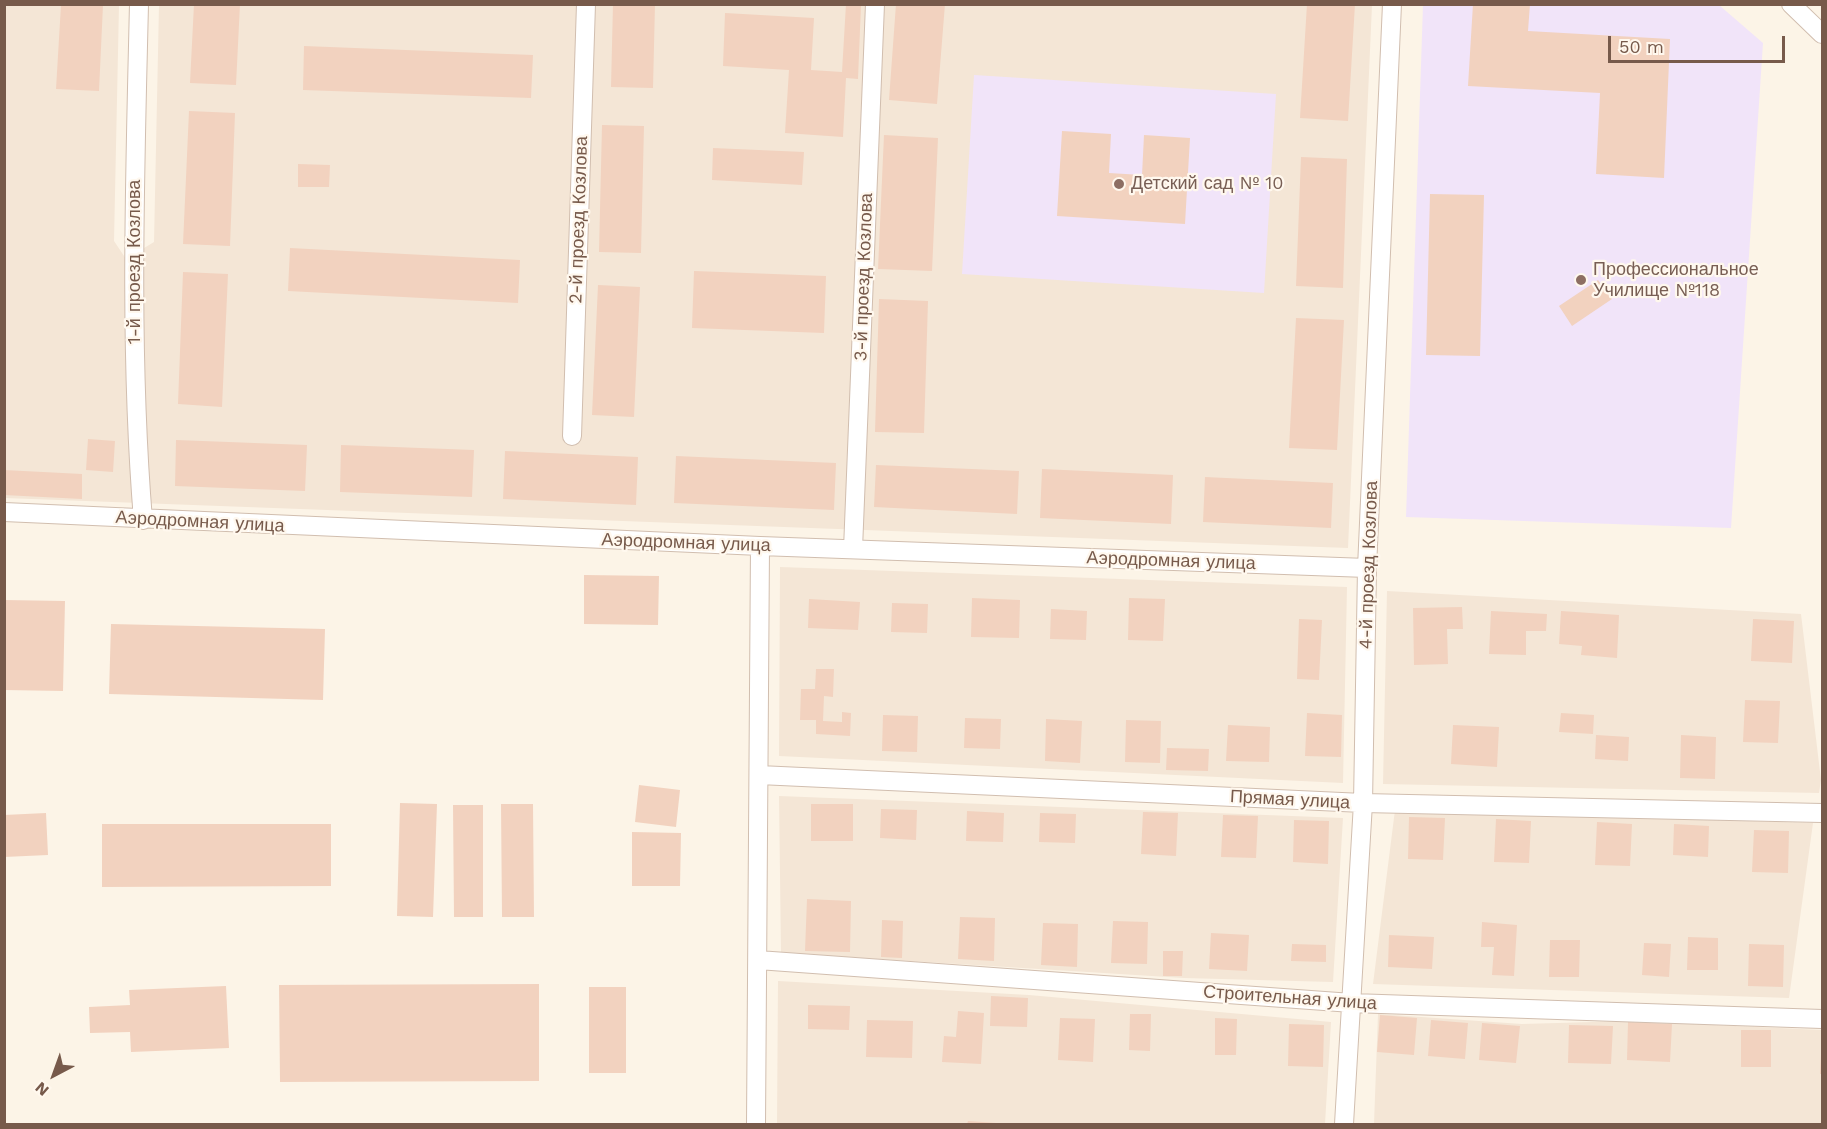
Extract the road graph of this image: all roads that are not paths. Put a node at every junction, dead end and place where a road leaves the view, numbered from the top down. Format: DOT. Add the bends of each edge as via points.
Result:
graph roads {
  1 [pos="139,4"];
  2 [pos="586,4"];
  3 [pos="875,4"];
  4 [pos="1392,4"];
  5 [pos="1791,4"];
  6 [pos="1822,34"];
  7 [pos="572,436"];
  8 [pos="4,512"];
  9 [pos="143,520"];
  10 [pos="760,546"];
  11 [pos="853,549"];
  12 [pos="1367,568"];
  13 [pos="759,775"];
  14 [pos="1363,803"];
  15 [pos="1822,813"];
  16 [pos="758,960"];
  17 [pos="1352,1003"];
  18 [pos="1822,1019"];
  19 [pos="756,1125"];
  20 [pos="1344,1125"];
  1 -- 9 [label="street, 1-й проезд Козлова" via="134,241 136,436"];
  2 -- 7 [label="street, 2-й проезд Козлова"];
  3 -- 11 [label="street, 3-й проезд Козлова"];
  4 -- 12 [label="street, 4-й проезд Козлова"];
  5 -- 6 [label="street"];
  8 -- 9 [label="street, Аэродромная улица"];
  9 -- 10 [label="street, Аэродромная улица"];
  10 -- 11 [label="street, Аэродромная улица"];
  10 -- 13 [label="street"];
  11 -- 12 [label="street, Аэродромная улица"];
  12 -- 14 [label="street, 4-й проезд Козлова"];
  13 -- 14 [label="street, Прямая улица"];
  13 -- 16 [label="street"];
  14 -- 15 [label="street, Прямая улица"];
  14 -- 17 [label="street, 4-й проезд Козлова"];
  16 -- 17 [label="street, Строительная улица"];
  16 -- 19 [label="street"];
  17 -- 18 [label="street, Строительная улица"];
  17 -- 20 [label="street, 4-й проезд Козлова"];
}
